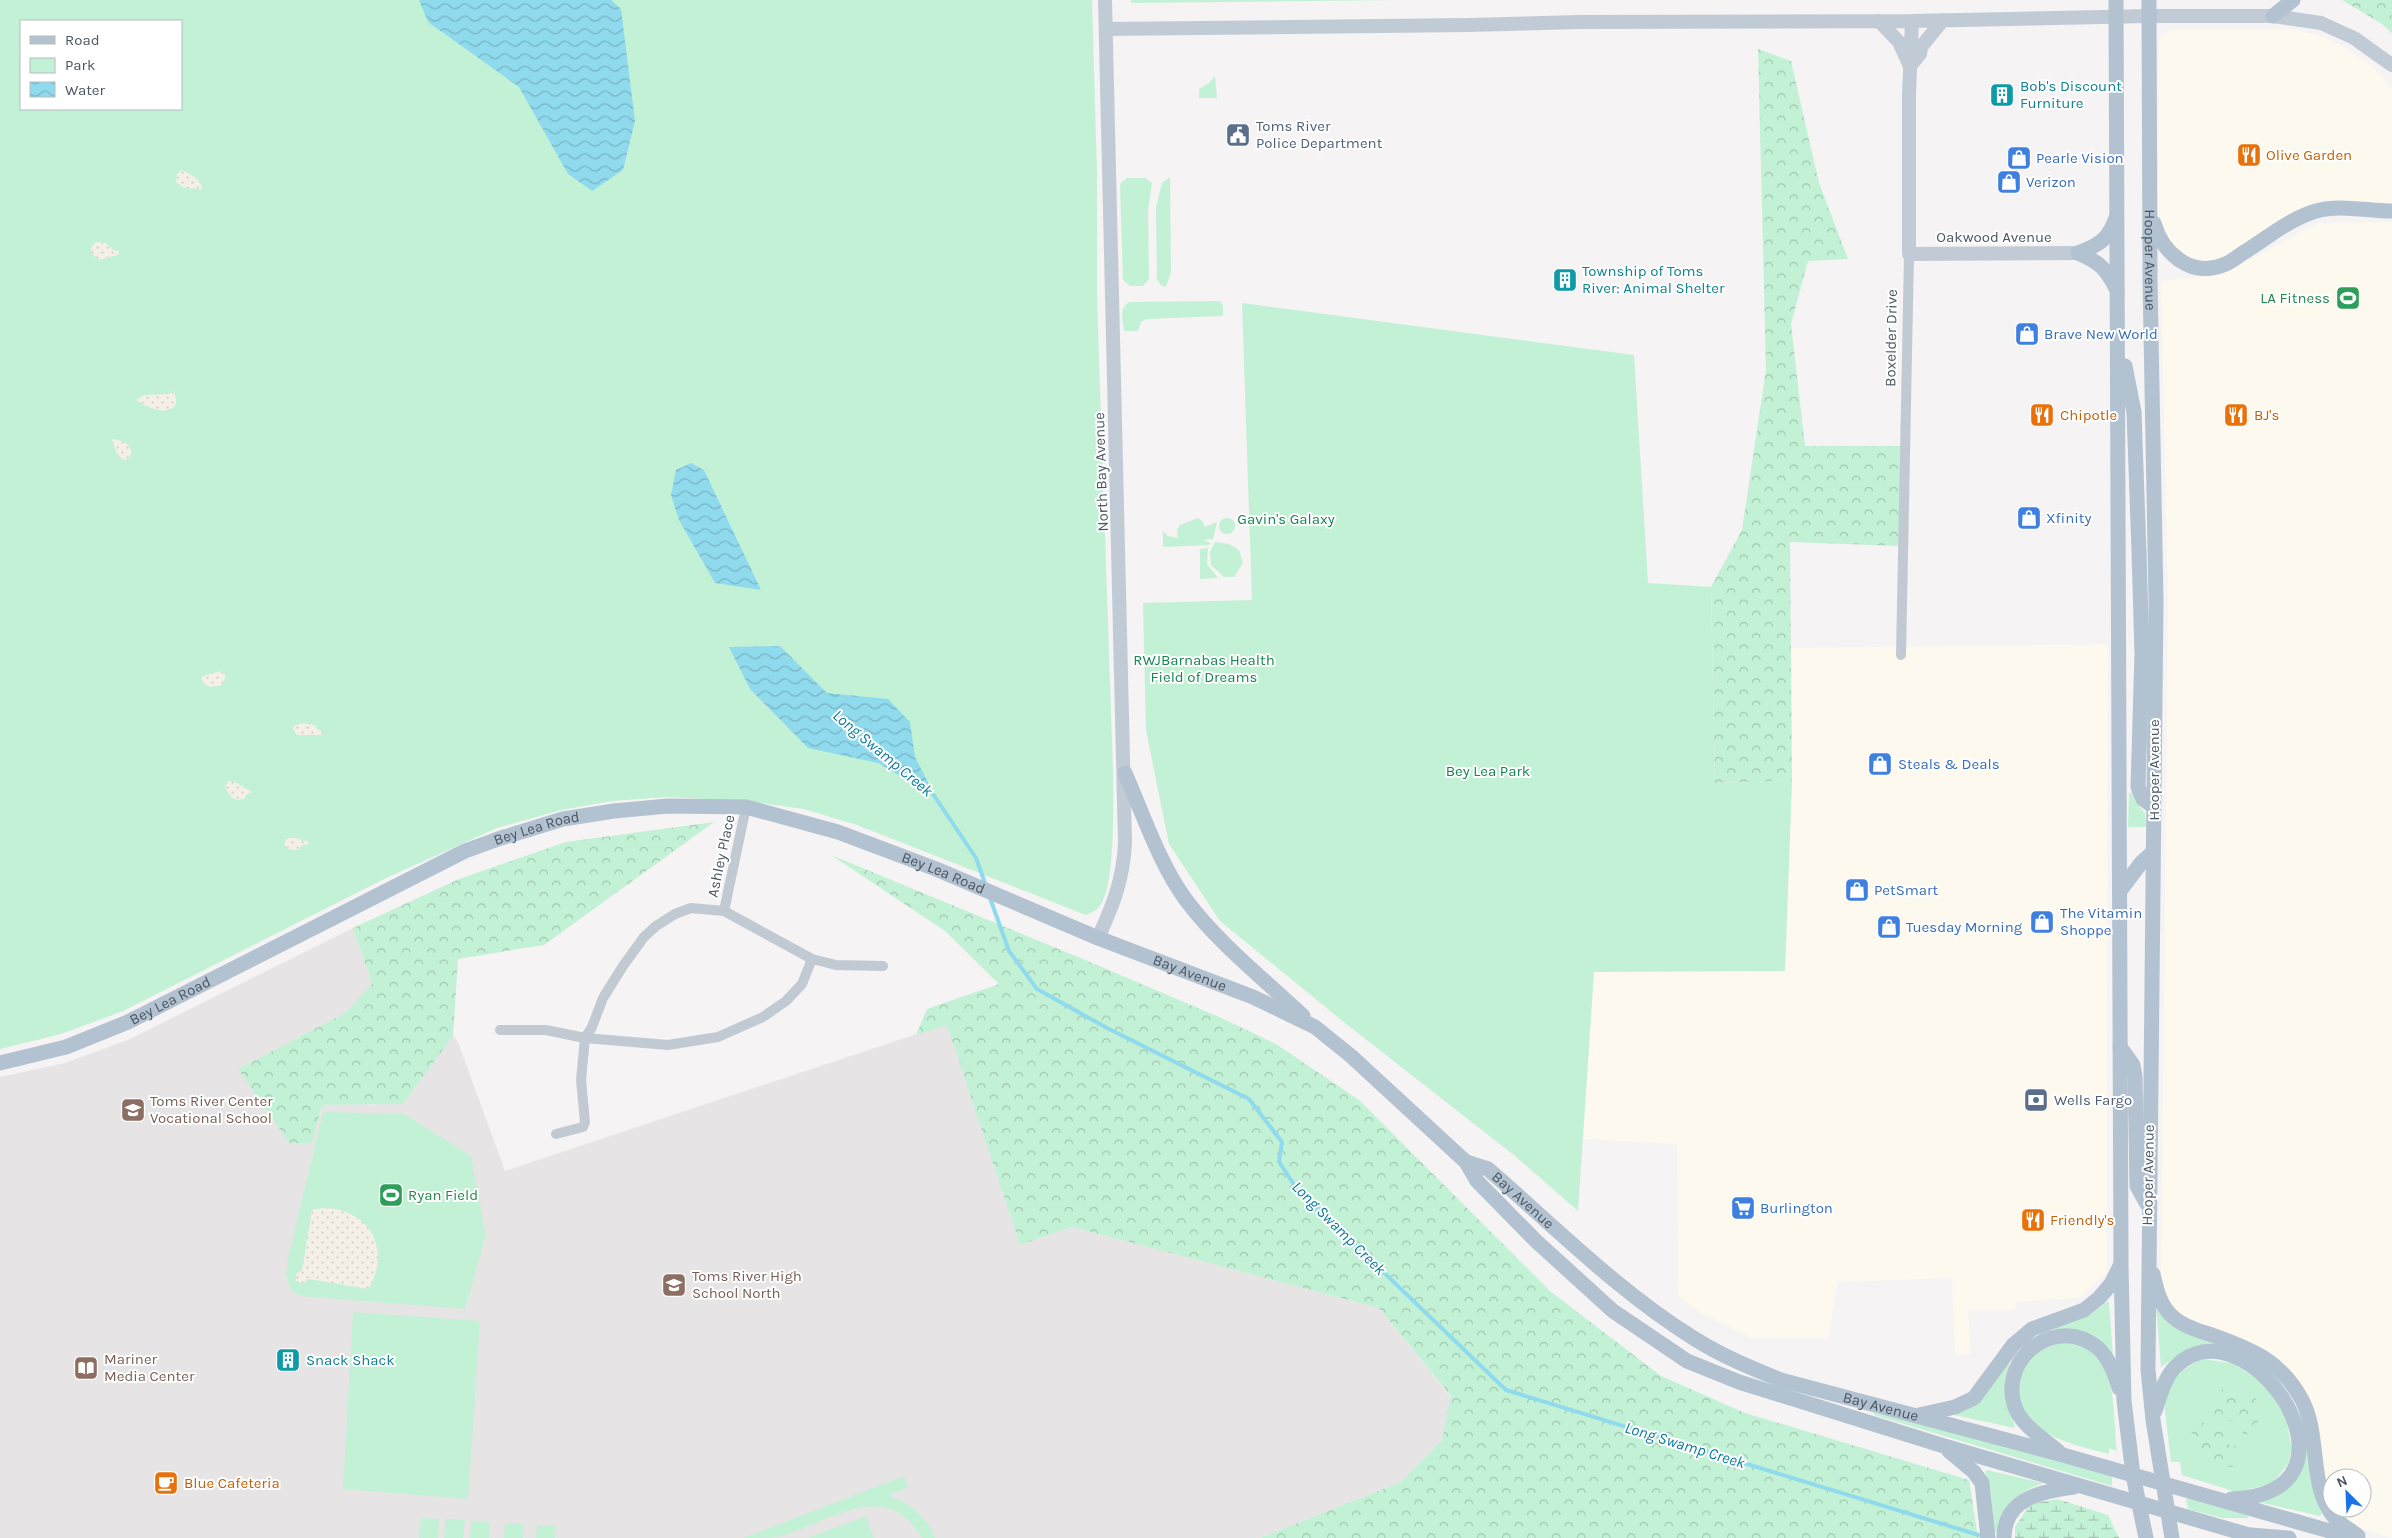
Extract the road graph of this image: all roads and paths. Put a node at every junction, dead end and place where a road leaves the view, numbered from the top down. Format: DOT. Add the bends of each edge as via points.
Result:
graph roads {
  1 [pos="1105,0"];
  2 [pos="2116,0"];
  3 [pos="2149,0"];
  4 [pos="2293,0"];
  5 [pos="2149,16"];
  6 [pos="2273,16"];
  7 [pos="2116,17"];
  8 [pos="1944,20"];
  9 [pos="1879,21"];
  10 [pos="1912,21"];
  11 [pos="1106,30"];
  12 [pos="2392,65"];
  13 [pos="1910,66"];
  14 [pos="2149,206"];
  15 [pos="2392,211"];
  16 [pos="2118,214"];
  17 [pos="2078,253"];
  18 [pos="1909,254"];
  19 [pos="2119,293"];
  20 [pos="2119,336"];
  21 [pos="1901,655"];
  22 [pos="1125,773"];
  23 [pos="2153,806"];
  24 [pos="746,807"];
  25 [pos="2154,852"];
  26 [pos="2120,890"];
  27 [pos="724,911"];
  28 [pos="1098,938"];
  29 [pos="812,959"];
  30 [pos="883,966"];
  31 [pos="1315,1027"];
  32 [pos="500,1030"];
  33 [pos="585,1038"];
  34 [pos="2120,1047"];
  35 [pos="0,1063"];
  36 [pos="556,1134"];
  37 [pos="1466,1162"];
  38 [pos="2148,1205"];
  39 [pos="2147,1252"];
  40 [pos="2120,1265"];
  41 [pos="2124,1401"];
  42 [pos="1915,1416"];
  43 [pos="2152,1420"];
  44 [pos="1944,1446"];
  45 [pos="2064,1455"];
  46 [pos="2134,1475"];
  47 [pos="2163,1484"];
  48 [pos="2083,1486"];
  49 [pos="2220,1499"];
  50 [pos="2139,1503"];
  51 [pos="2168,1512"];
  52 [pos="1988,1534"];
  53 [pos="2247,1536"];
  54 [pos="2004,1537"];
  55 [pos="2146,1538"];
  56 [pos="2172,1538"];
  57 [pos="2260,1538"];
  58 [pos="2289,1538"];
  59 [pos="2354,1538"];
  60 [pos="2361,1538"];
  1 -- 11 [label="street, North Bay Avenue"];
  2 -- 7 [label="main road, Hooper Avenue"];
  3 -- 5 [label="main road, Hooper Avenue"];
  4 -- 6 [label="main road"];
  5 -- 6 [label="street"];
  5 -- 7 [label="street"];
  5 -- 14 [label="main road, Hooper Avenue"];
  6 -- 12 [label="street" via="2321,23 2354,38"];
  7 -- 8 [label="street"];
  7 -- 16 [label="main road, Hooper Avenue"];
  8 -- 10 [label="street"];
  8 -- 13 [label="street"];
  9 -- 10 [label="street"];
  9 -- 11 [label="street"];
  9 -- 13 [label="street" via="1900,42"];
  10 -- 13 [label="street, Boxelder Drive"];
  11 -- 22 [label="street, North Bay Avenue"];
  13 -- 18 [label="street, Boxelder Drive"];
  14 -- 15 [label="main road" via="2158,239 2173,257 2206,268 2223,265 2317,210"];
  14 -- 23 [label="main road, Hooper Avenue" via="2156,601"];
  16 -- 17 [label="main road" via="2111,232 2098,245"];
  16 -- 19 [label="main road, Hooper Avenue"];
  17 -- 18 [label="street, Oakwood Avenue"];
  17 -- 19 [label="main road" via="2096,261 2108,273"];
  18 -- 21 [label="street, Boxelder Drive"];
  19 -- 20 [label="main road, Hooper Avenue"];
  20 -- 23 [label="main road" via="2134,412 2142,654 2138,787 2143,798"];
  20 -- 26 [label="main road, Hooper Avenue" via="2117,693"];
  22 -- 28 [label="street, North Bay Avenue" via="1124,870 1116,898"];
  22 -- 31 [label="main road" via="1164,860 1186,900 1212,930"];
  23 -- 25 [label="main road, Hooper Avenue"];
  24 -- 27 [label="street, Ashley Place"];
  24 -- 28 [label="main road, Bey Lea Road" via="838,832"];
  24 -- 35 [label="main road, Bey Lea Road" via="668,806 614,811 563,819 501,838 465,852 128,1022 66,1047"];
  25 -- 26 [label="main road"];
  25 -- 38 [label="main road, Hooper Avenue"];
  26 -- 34 [label="main road, Hooper Avenue"];
  27 -- 29 [label="street"];
  27 -- 33 [label="street" via="691,908 656,926 618,974"];
  28 -- 31 [label="main road, Bay Avenue" via="1253,996"];
  29 -- 30 [label="street" via="836,965"];
  29 -- 33 [label="street" via="802,984 786,1001 763,1017 718,1037 668,1045"];
  31 -- 37 [label="main road, Bay Avenue"];
  32 -- 33 [label="street" via="546,1030"];
  33 -- 36 [label="street" via="581,1080 585,1122 582,1127"];
  34 -- 38 [label="main road" via="2133,1064 2137,1186"];
  34 -- 40 [label="main road, Hooper Avenue"];
  37 -- 42 [label="main road, Bay Avenue" via="1488,1169 1615,1280 1695,1339 1738,1363 1781,1380"];
  37 -- 44 [label="main road, Bay Avenue" via="1477,1181 1536,1241 1613,1311 1687,1361 1739,1382"];
  38 -- 39 [label="main road, Hooper Avenue"];
  39 -- 43 [label="main road, Hooper Avenue"];
  39 -- 60 [label="main road" via="2163,1304 2175,1319 2192,1329 2246,1347 2264,1357 2285,1376 2302,1401 2310,1422 2323,1499 2334,1518"];
  40 -- 41 [label="main road, Hooper Avenue"];
  40 -- 42 [label="main road" via="2111,1284 2084,1310 2032,1329 2013,1345 1974,1398 1955,1408"];
  41 -- 45 [label="main road" via="2107,1360 2098,1348 2084,1340 2056,1336 2041,1340 2027,1350 2016,1367 2011,1388 2014,1405 2031,1428"];
  41 -- 46 [label="main road, Hooper Avenue"];
  42 -- 45 [label="main road, Bay Avenue"];
  43 -- 47 [label="main road, Hooper Avenue"];
  43 -- 49 [label="main road" via="2163,1386 2174,1368 2197,1354 2224,1353 2250,1366 2275,1386 2287,1403 2297,1429 2298,1458 2294,1471 2267,1494"];
  44 -- 48 [label="main road, Bay Avenue"];
  44 -- 52 [label="main road" via="1982,1482"];
  45 -- 46 [label="main road, Bay Avenue"];
  46 -- 47 [label="main road, Bay Avenue"];
  46 -- 50 [label="main road, Hooper Avenue"];
  47 -- 49 [label="main road, Bay Avenue"];
  47 -- 51 [label="main road, Hooper Avenue"];
  48 -- 50 [label="main road, Bay Avenue"];
  48 -- 54 [label="main road" via="2045,1490 2027,1497 2014,1508 2006,1521"];
  49 -- 59 [label="main road, Bay Avenue"];
  50 -- 51 [label="main road, Bay Avenue"];
  50 -- 55 [label="main road, Hooper Avenue"];
  51 -- 53 [label="main road, Bay Avenue"];
  51 -- 56 [label="main road, Hooper Avenue"];
  53 -- 57 [label="main road, Bay Avenue"];
  53 -- 58 [label="main road"];
}
